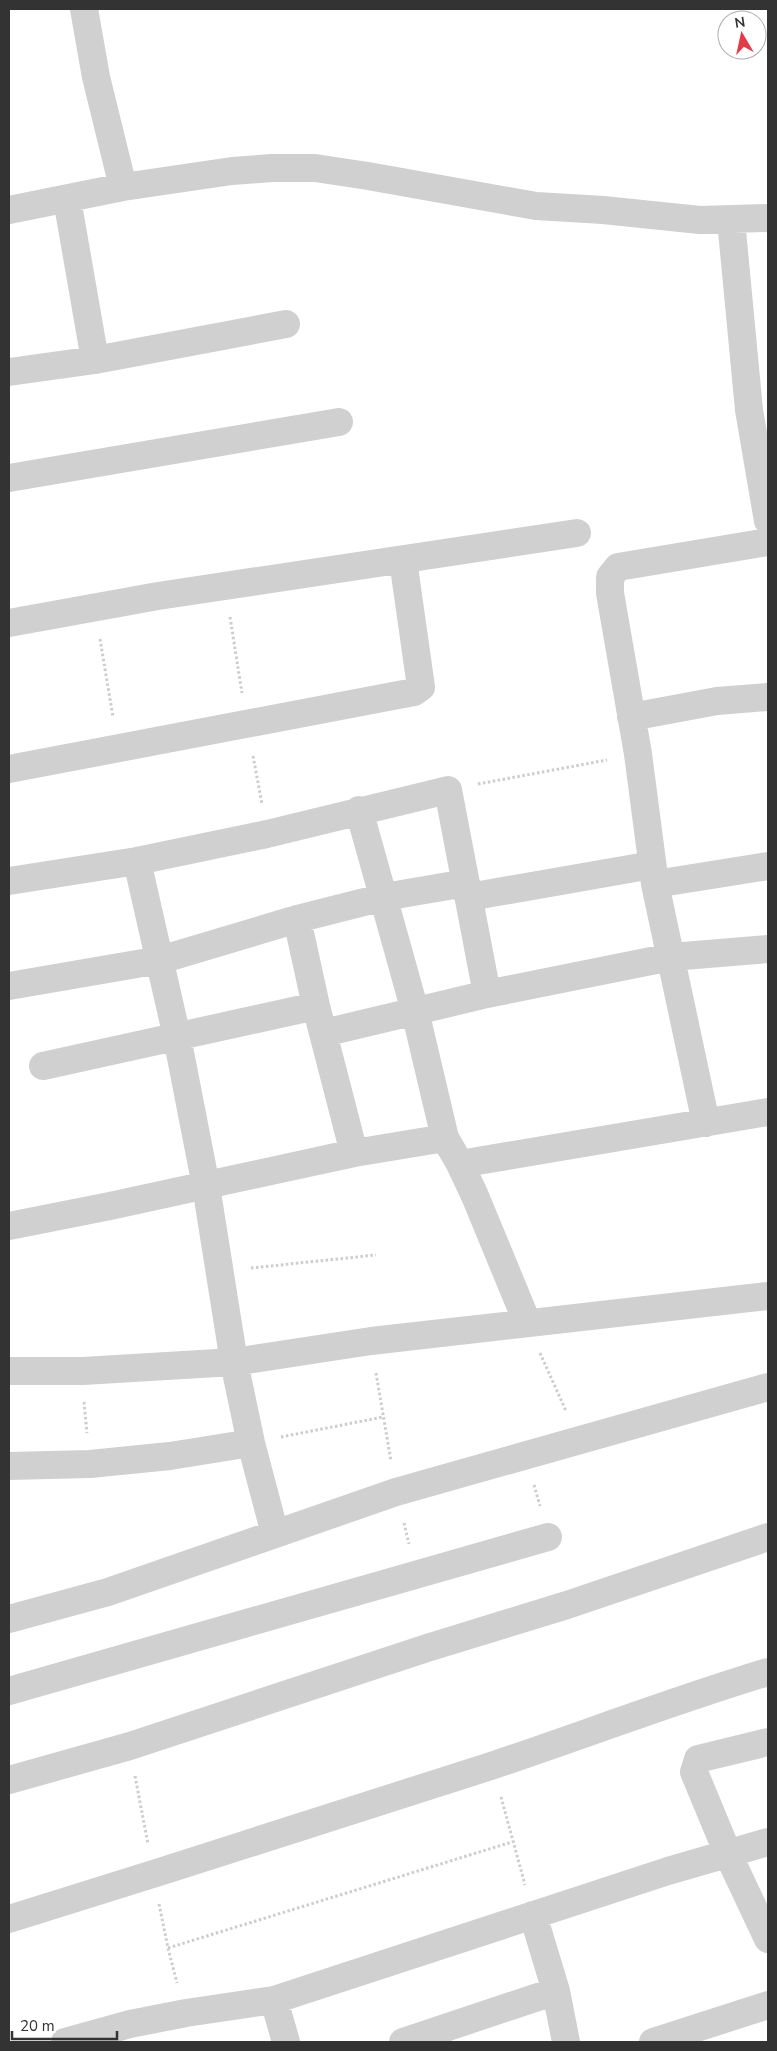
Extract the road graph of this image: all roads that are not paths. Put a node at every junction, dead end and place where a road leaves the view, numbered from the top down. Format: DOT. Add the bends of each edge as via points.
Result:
graph roads {
  1 [pos="84,9"];
  2 [pos="123,187"];
  3 [pos="67,199"];
  4 [pos="9,210"];
  5 [pos="768,218"];
  6 [pos="731,220"];
  7 [pos="286,324"];
  8 [pos="95,360"];
  9 [pos="9,372"];
  10 [pos="759,408"];
  11 [pos="339,422"];
  12 [pos="9,478"];
  13 [pos="768,521"];
  14 [pos="578,533"];
  15 [pos="768,542"];
  16 [pos="403,560"];
  17 [pos="9,623"];
  18 [pos="768,697"];
  19 [pos="631,717"];
  20 [pos="9,769"];
  21 [pos="359,810"];
  22 [pos="137,861"];
  23 [pos="768,866"];
  24 [pos="654,874"];
  25 [pos="9,881"];
  26 [pos="467,890"];
  27 [pos="384,897"];
  28 [pos="297,919"];
  29 [pos="768,949"];
  30 [pos="671,957"];
  31 [pos="160,960"];
  32 [pos="9,986"];
  33 [pos="487,994"];
  34 [pos="316,1006"];
  35 [pos="415,1011"];
  36 [pos="324,1033"];
  37 [pos="177,1037"];
  38 [pos="43,1066"];
  39 [pos="768,1112"];
  40 [pos="706,1123"];
  41 [pos="445,1138"];
  42 [pos="354,1153"];
  43 [pos="460,1164"];
  44 [pos="206,1186"];
  45 [pos="9,1226"];
  46 [pos="768,1296"];
  47 [pos="527,1322"];
  48 [pos="234,1362"];
  49 [pos="9,1371"];
  50 [pos="768,1387"];
  51 [pos="251,1443"];
  52 [pos="9,1466"];
  53 [pos="275,1534"];
  54 [pos="548,1537"];
  55 [pos="768,1537"];
  56 [pos="9,1619"];
  57 [pos="768,1672"];
  58 [pos="9,1691"];
  59 [pos="768,1742"];
  60 [pos="9,1780"];
  61 [pos="768,1842"];
  62 [pos="728,1854"];
  63 [pos="533,1915"];
  64 [pos="9,1919"];
  65 [pos="768,1940"];
  66 [pos="556,1991"];
  67 [pos="274,2000"];
  68 [pos="768,2005"];
  69 [pos="132,2033"];
  70 [pos="65,2042"];
  71 [pos="286,2042"];
  72 [pos="403,2042"];
  73 [pos="566,2042"];
  74 [pos="654,2042"];
  1 -- 2 [label="street" via="96,77"];
  2 -- 3 [label="street"];
  2 -- 6 [label="street" via="232,171 315,168 536,206"];
  3 -- 4 [label="street"];
  3 -- 8 [label="street"];
  5 -- 6 [label="street"];
  6 -- 10 [label="street"];
  7 -- 8 [label="street"];
  8 -- 9 [label="street"];
  10 -- 13 [label="street"];
  11 -- 12 [label="street"];
  14 -- 16 [label="street"];
  15 -- 19 [label="street" via="618,567 610,577"];
  16 -- 17 [label="street"];
  16 -- 20 [label="street" via="421,686 414,692"];
  18 -- 19 [label="street" via="717,701"];
  19 -- 24 [label="street"];
  21 -- 22 [label="street" via="267,834"];
  21 -- 26 [label="street" via="448,790"];
  21 -- 27 [label="street"];
  22 -- 25 [label="street"];
  22 -- 31 [label="street"];
  23 -- 24 [label="street"];
  24 -- 26 [label="street"];
  24 -- 30 [label="street"];
  26 -- 27 [label="street"];
  26 -- 33 [label="street"];
  27 -- 28 [label="street"];
  27 -- 35 [label="street"];
  28 -- 31 [label="street"];
  28 -- 34 [label="street"];
  29 -- 30 [label="street"];
  30 -- 33 [label="street"];
  30 -- 40 [label="street"];
  31 -- 32 [label="street"];
  31 -- 37 [label="street"];
  33 -- 35 [label="street"];
  34 -- 36 [label="street"];
  34 -- 37 [label="street"];
  35 -- 36 [label="street"];
  35 -- 41 [label="street"];
  36 -- 42 [label="street"];
  37 -- 38 [label="street"];
  37 -- 44 [label="street"];
  39 -- 40 [label="street"];
  40 -- 43 [label="street"];
  41 -- 42 [label="street"];
  41 -- 43 [label="street"];
  42 -- 44 [label="street"];
  43 -- 47 [label="street"];
  44 -- 45 [label="street"];
  44 -- 48 [label="street"];
  46 -- 47 [label="street"];
  47 -- 48 [label="street"];
  48 -- 49 [label="street" via="83,1371"];
  48 -- 51 [label="street"];
  50 -- 53 [label="street" via="396,1492"];
  51 -- 52 [label="street" via="90,1464"];
  51 -- 53 [label="street"];
  53 -- 56 [label="street" via="108,1592"];
  54 -- 58 [label="street"];
  55 -- 60 [label="street" via="130,1746"];
  57 -- 64 [label="street" via="493,1765"];
  59 -- 62 [label="street" via="698,1760 694,1772"];
  61 -- 62 [label="street"];
  62 -- 63 [label="street"];
  62 -- 65 [label="street"];
  63 -- 66 [label="street"];
  63 -- 67 [label="street"];
  66 -- 72 [label="street"];
  66 -- 73 [label="street"];
  67 -- 69 [label="street" via="186,2012"];
  67 -- 71 [label="street"];
  68 -- 74 [label="street"];
  69 -- 70 [label="street"];
}
